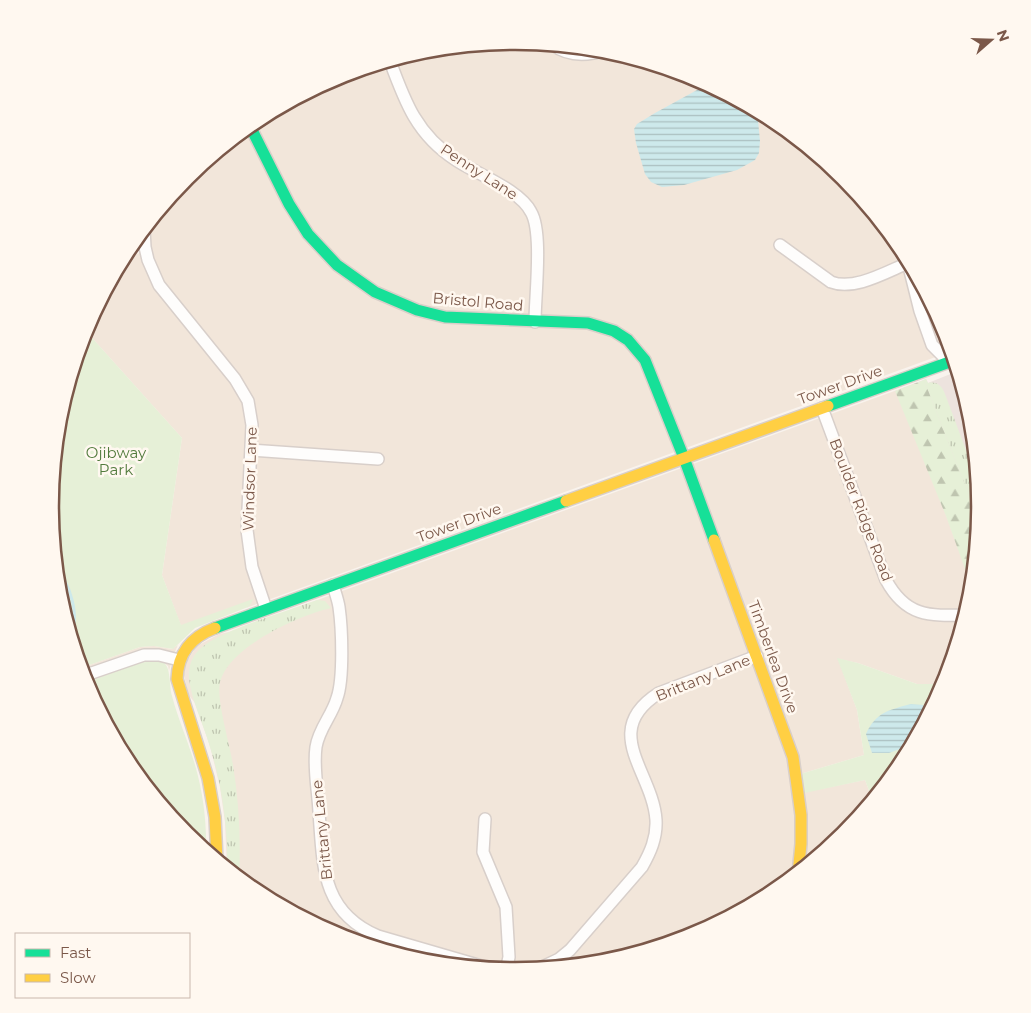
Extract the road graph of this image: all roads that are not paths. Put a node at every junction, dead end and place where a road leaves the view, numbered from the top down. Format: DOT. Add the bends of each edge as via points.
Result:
graph roads {
  1 [pos="392,67"];
  2 [pos="254,133"];
  3 [pos="145,240"];
  4 [pos="780,245"];
  5 [pos="903,265"];
  6 [pos="912,280"];
  7 [pos="535,322"];
  8 [pos="947,357"];
  9 [pos="949,362"];
  10 [pos="822,408"];
  11 [pos="251,450"];
  12 [pos="684,458"];
  13 [pos="378,460"];
  14 [pos="333,585"];
  15 [pos="266,609"];
  16 [pos="958,615"];
  17 [pos="757,656"];
  18 [pos="179,660"];
  19 [pos="91,673"];
  20 [pos="485,819"];
  21 [pos="217,851"];
  22 [pos="799,864"];
  23 [pos="458,959"];
  24 [pos="555,961"];
  25 [pos="508,963"];
  1 -- 7 [label="street, Penny Lane" via="409,110 428,137 456,160 537,209"];
  2 -- 7 [label="street, Bristol Road" via="298,220 323,252 356,280 417,310 445,317"];
  3 -- 11 [label="street, Windsor Lane" via="152,274 158,285 235,379 248,400"];
  4 -- 5 [label="street" via="839,286 856,284"];
  6 -- 8 [label="street" via="932,345"];
  7 -- 12 [label="street, Bristol Road" via="604,326 629,340 645,360"];
  9 -- 10 [label="street, Tower Drive"];
  10 -- 12 [label="street, Tower Drive"];
  10 -- 16 [label="street, Boulder Ridge Road" via="893,592 910,608 921,613"];
  11 -- 13 [label="street"];
  11 -- 15 [label="street, Windsor Lane" via="247,530 252,567"];
  12 -- 14 [label="street, Tower Drive"];
  12 -- 17 [label="street, Timberlea Drive"];
  14 -- 15 [label="street, Tower Drive"];
  14 -- 23 [label="street, Brittany Lane" via="340,616 341,677 337,700 318,736 315,759 324,867 330,890 345,914 366,931"];
  15 -- 18 [label="street, Tower Drive" via="200,634 187,645"];
  17 -- 22 [label="street, Timberlea Drive" via="787,736 799,784 802,830"];
  17 -- 24 [label="street, Brittany Lane" via="660,693 641,708 630,738 654,808 653,843 642,867 570,950"];
  18 -- 19 [label="street" via="144,655"];
  18 -- 21 [label="street" via="179,686 211,789"];
  20 -- 25 [label="street" via="483,852 506,907"];
}
